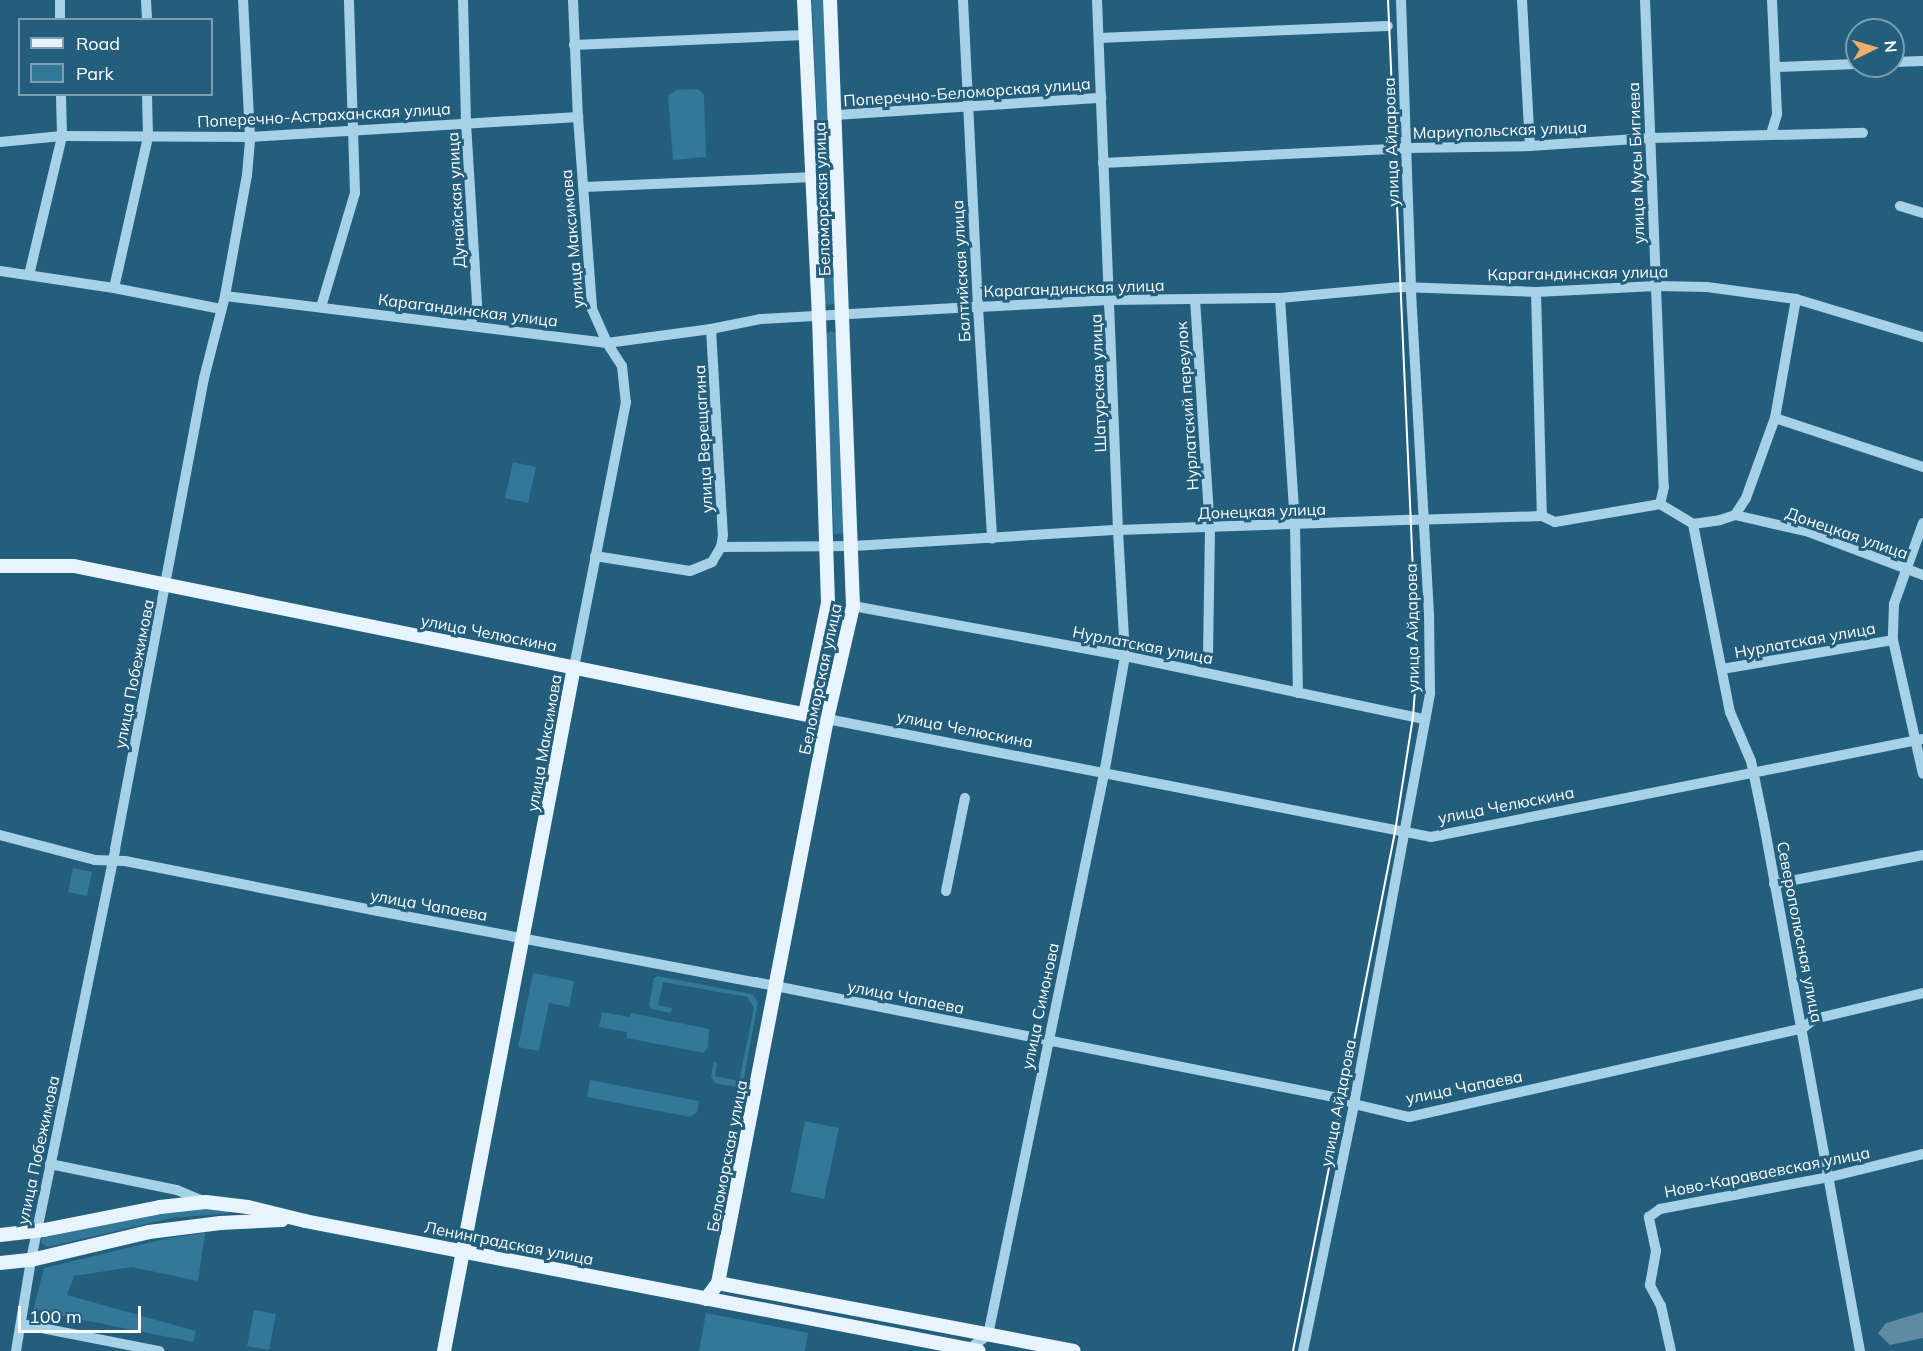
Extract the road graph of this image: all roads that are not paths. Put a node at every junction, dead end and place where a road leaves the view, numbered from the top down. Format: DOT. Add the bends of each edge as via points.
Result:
graph roads {
  1 [pos="60,0"];
  2 [pos="146,0"];
  3 [pos="243,0"];
  4 [pos="348,0"];
  5 [pos="463,0"];
  6 [pos="573,0"];
  7 [pos="804,0"];
  8 [pos="830,0"];
  9 [pos="963,0"];
  10 [pos="1097,0"];
  11 [pos="1401,0"];
  12 [pos="1522,0"];
  13 [pos="1645,0"];
  14 [pos="1772,0"];
  15 [pos="60,18"];
  16 [pos="147,18"];
  17 [pos="1388,26"];
  18 [pos="806,35"];
  19 [pos="1099,38"];
  20 [pos="574,45"];
  21 [pos="1923,61"];
  22 [pos="1905,62"];
  23 [pos="1845,64"];
  24 [pos="1776,67"];
  25 [pos="61,96"];
  26 [pos="147,96"];
  27 [pos="1101,98"];
  28 [pos="968,106"];
  29 [pos="835,115"];
  30 [pos="578,117"];
  31 [pos="466,123"];
  32 [pos="354,129"];
  33 [pos="1863,133"];
  34 [pos="1772,134"];
  35 [pos="62,136"];
  36 [pos="148,137"];
  37 [pos="250,137"];
  38 [pos="1651,138"];
  39 [pos="0,142"];
  40 [pos="1530,146"];
  41 [pos="1407,148"];
  42 [pos="1103,163"];
  43 [pos="838,176"];
  44 [pos="812,177"];
  45 [pos="584,188"];
  46 [pos="1900,207"];
  47 [pos="1923,213"];
  48 [pos="0,271"];
  49 [pos="29,275"];
  50 [pos="1656,286"];
  51 [pos="1411,287"];
  52 [pos="114,288"];
  53 [pos="1536,292"];
  54 [pos="225,296"];
  55 [pos="1280,298"];
  56 [pos="1195,299"];
  57 [pos="1796,299"];
  58 [pos="1110,300"];
  59 [pos="321,307"];
  60 [pos="978,307"];
  61 [pos="221,309"];
  62 [pos="844,316"];
  63 [pos="819,317"];
  64 [pos="470,326"];
  65 [pos="711,329"];
  66 [pos="1923,337"];
  67 [pos="607,343"];
  68 [pos="1775,418"];
  69 [pos="1923,466"];
  70 [pos="1660,504"];
  71 [pos="1735,515"];
  72 [pos="1542,516"];
  73 [pos="1424,519"];
  74 [pos="1923,523"];
  75 [pos="1693,524"];
  76 [pos="1295,525"];
  77 [pos="1210,528"];
  78 [pos="1118,530"];
  79 [pos="992,540"];
  80 [pos="828,546"];
  81 [pos="853,546"];
  82 [pos="721,547"];
  83 [pos="595,556"];
  84 [pos="0,566"];
  85 [pos="1907,569"];
  86 [pos="1923,575"];
  87 [pos="166,584"];
  88 [pos="853,606"];
  89 [pos="1893,640"];
  90 [pos="1208,655"];
  91 [pos="1125,656"];
  92 [pos="574,667"];
  93 [pos="1722,669"];
  94 [pos="1298,693"];
  95 [pos="806,714"];
  96 [pos="827,719"];
  97 [pos="1425,719"];
  98 [pos="1920,740"];
  99 [pos="1753,772"];
  100 [pos="1104,774"];
  101 [pos="1923,774"];
  102 [pos="965,798"];
  103 [pos="1403,833"];
  104 [pos="0,835"];
  105 [pos="1923,855"];
  106 [pos="113,860"];
  107 [pos="1774,884"];
  108 [pos="946,891"];
  109 [pos="524,937"];
  110 [pos="776,987"];
  111 [pos="1923,993"];
  112 [pos="1803,1028"];
  113 [pos="1049,1040"];
  114 [pos="1354,1104"];
  115 [pos="1923,1154"];
  116 [pos="50,1164"];
  117 [pos="1830,1177"];
  118 [pos="206,1202"];
  119 [pos="306,1221"];
  120 [pos="36,1231"];
  121 [pos="0,1235"];
  122 [pos="463,1252"];
  123 [pos="31,1260"];
  124 [pos="0,1263"];
  125 [pos="718,1283"];
  126 [pos="706,1299"];
  127 [pos="21,1324"];
  128 [pos="988,1335"];
  129 [pos="971,1350"];
  130 [pos="16,1351"];
  131 [pos="159,1351"];
  132 [pos="444,1351"];
  133 [pos="1074,1351"];
  134 [pos="1303,1351"];
  135 [pos="1671,1351"];
  136 [pos="1860,1351"];
  1 -- 15 [label="street"];
  2 -- 16 [label="street"];
  3 -- 37 [label="street, улица Побежимова"];
  4 -- 32 [label="street"];
  5 -- 31 [label="street, Дунайская улица"];
  6 -- 20 [label="street, улица Максимова"];
  7 -- 18 [label="main road, Беломорская улица"];
  8 -- 29 [label="main road, Беломорская улица"];
  9 -- 28 [label="street, Балтийская улица"];
  10 -- 19 [label="street, Шатурская улица"];
  11 -- 41 [label="street, улица Айдарова"];
  12 -- 40 [label="street"];
  13 -- 38 [label="street, улица Мусы Бигиева"];
  14 -- 24 [label="street"];
  17 -- 19 [label="street"];
  18 -- 20 [label="street"];
  18 -- 44 [label="main road, Беломорская улица"];
  19 -- 27 [label="street, Шатурская улица"];
  20 -- 30 [label="street, улица Максимова"];
  21 -- 22 [label="street"];
  23 -- 24 [label="street"];
  24 -- 34 [label="street" via="1777,114"];
  25 -- 35 [label="street"];
  26 -- 36 [label="street"];
  27 -- 28 [label="street, Поперечно-Беломорская улица"];
  27 -- 42 [label="street, Шатурская улица"];
  28 -- 29 [label="street, Поперечно-Беломорская улица"];
  28 -- 60 [label="street, Балтийская улица"];
  29 -- 43 [label="main road, Беломорская улица"];
  30 -- 31 [label="street, Поперечно-Астраханская улица"];
  30 -- 45 [label="street, улица Максимова"];
  31 -- 32 [label="street, Поперечно-Астраханская улица"];
  31 -- 64 [label="street, Дунайская улица" via="477,304"];
  32 -- 37 [label="street, Поперечно-Астраханская улица"];
  32 -- 59 [label="street" via="355,193"];
  33 -- 34 [label="street, Мариупольская улица"];
  34 -- 38 [label="street, Мариупольская улица"];
  35 -- 36 [label="street, Поперечно-Астраханская улица"];
  35 -- 39 [label="street, Поперечно-Астраханская улица"];
  35 -- 49 [label="street"];
  36 -- 37 [label="street, Поперечно-Астраханская улица"];
  36 -- 52 [label="street"];
  37 -- 54 [label="street, улица Побежимова" via="248,175"];
  38 -- 40 [label="street, Мариупольская улица"];
  38 -- 50 [label="street, улица Мусы Бигиева"];
  40 -- 41 [label="street, Мариупольская улица"];
  41 -- 42 [label="street, Мариупольская улица"];
  41 -- 51 [label="street, улица Айдарова"];
  42 -- 58 [label="street, Шатурская улица"];
  43 -- 44 [label="street"];
  43 -- 62 [label="main road, Беломорская улица"];
  44 -- 45 [label="street"];
  44 -- 63 [label="main road, Беломорская улица"];
  45 -- 67 [label="street, улица Максимова" via="592,309"];
  46 -- 47 [label="street"];
  48 -- 49 [label="street"];
  49 -- 52 [label="street"];
  50 -- 53 [label="street, Карагандинская улица"];
  50 -- 57 [label="street, Карагандинская улица" via="1707,287"];
  50 -- 70 [label="street, улица Мусы Бигиева" via="1664,487"];
  51 -- 53 [label="street, Карагандинская улица"];
  51 -- 55 [label="street, Карагандинская улица"];
  51 -- 73 [label="street, улица Айдарова"];
  52 -- 61 [label="street"];
  53 -- 72 [label="street"];
  54 -- 59 [label="street, Карагандинская улица"];
  54 -- 61 [label="street, улица Побежимова"];
  55 -- 56 [label="street, Карагандинская улица"];
  55 -- 76 [label="street"];
  56 -- 58 [label="street, Карагандинская улица"];
  56 -- 77 [label="street, Нурлатский переулок"];
  57 -- 66 [label="street, Карагандинская улица"];
  57 -- 68 [label="street"];
  58 -- 60 [label="street, Карагандинская улица"];
  58 -- 78 [label="street, Шатурская улица"];
  59 -- 64 [label="street, Карагандинская улица"];
  60 -- 62 [label="street, Карагандинская улица"];
  60 -- 79 [label="street, Балтийская улица"];
  61 -- 87 [label="street, улица Побежимова" via="204,378"];
  62 -- 63 [label="street, Карагандинская улица"];
  62 -- 81 [label="main road, Беломорская улица"];
  63 -- 65 [label="street, Карагандинская улица" via="760,319"];
  63 -- 80 [label="main road, Беломорская улица"];
  64 -- 67 [label="street, Карагандинская улица"];
  65 -- 67 [label="street, Карагандинская улица"];
  65 -- 82 [label="street, улица Верещагина"];
  67 -- 83 [label="street, улица Максимова" via="622,366 626,402"];
  68 -- 69 [label="street"];
  68 -- 71 [label="street" via="1746,498"];
  70 -- 72 [label="street, Донецкая улица" via="1555,522"];
  70 -- 75 [label="street"];
  71 -- 75 [label="street, Донецкая улица"];
  71 -- 85 [label="street, Донецкая улица" via="1809,532"];
  72 -- 73 [label="street, Донецкая улица"];
  73 -- 76 [label="street, Донецкая улица"];
  73 -- 97 [label="street, улица Айдарова" via="1431,664"];
  74 -- 85 [label="street"];
  75 -- 93 [label="street, Северополюсная улица"];
  76 -- 77 [label="street, Донецкая улица"];
  76 -- 94 [label="street"];
  77 -- 78 [label="street, Донецкая улица"];
  77 -- 90 [label="street, Нурлатский переулок"];
  78 -- 79 [label="street, Донецкая улица"];
  78 -- 91 [label="street, Шатурская улица"];
  79 -- 81 [label="street, Донецкая улица"];
  80 -- 81 [label="street, Донецкая улица"];
  80 -- 82 [label="street, Донецкая улица"];
  80 -- 95 [label="main road, Беломорская улица" via="828,603"];
  81 -- 88 [label="main road, Беломорская улица"];
  82 -- 83 [label="street" via="712,562 690,571"];
  83 -- 92 [label="street, улица Максимова"];
  84 -- 87 [label="main road, улица Челюскина" via="74,567"];
  85 -- 86 [label="street, Донецкая улица"];
  85 -- 89 [label="street" via="1894,604"];
  87 -- 92 [label="main road, улица Челюскина"];
  87 -- 106 [label="street, улица Побежимова"];
  88 -- 91 [label="street, Нурлатская улица"];
  88 -- 96 [label="main road, Беломорская улица"];
  89 -- 93 [label="street, Нурлатская улица"];
  89 -- 98 [label="street"];
  91 -- 94 [label="street, Нурлатская улица"];
  91 -- 100 [label="street, улица Симонова"];
  92 -- 95 [label="main road, улица Челюскина"];
  92 -- 109 [label="main road, улица Максимова"];
  93 -- 99 [label="street, Северополюсная улица" via="1730,712"];
  94 -- 97 [label="street, Нурлатская улица"];
  95 -- 96 [label="main road, улица Челюскина"];
  96 -- 100 [label="street, улица Челюскина"];
  96 -- 110 [label="main road, Беломорская улица"];
  97 -- 103 [label="street, улица Айдарова"];
  98 -- 99 [label="street, улица Челюскина"];
  98 -- 101 [label="street"];
  99 -- 103 [label="street, улица Челюскина" via="1431,837"];
  99 -- 107 [label="street, Северополюсная улица"];
  100 -- 103 [label="street, улица Челюскина"];
  100 -- 113 [label="street, улица Симонова"];
  102 -- 108 [label="street"];
  103 -- 114 [label="street, улица Айдарова"];
  104 -- 106 [label="street, улица Чапаева" via="95,860"];
  105 -- 107 [label="street"];
  106 -- 109 [label="street, улица Чапаева"];
  106 -- 116 [label="street, улица Побежимова"];
  107 -- 112 [label="street, Северополюсная улица"];
  109 -- 110 [label="street, улица Чапаева"];
  109 -- 122 [label="main road, улица Максимова"];
  110 -- 113 [label="street, улица Чапаева"];
  110 -- 125 [label="main road, Беломорская улица"];
  111 -- 112 [label="street, улица Чапаева" via="1814,1019"];
  112 -- 114 [label="street, улица Чапаева" via="1409,1116"];
  112 -- 117 [label="street, Северополюсная улица"];
  113 -- 114 [label="street, улица Чапаева"];
  113 -- 128 [label="street, улица Симонова"];
  114 -- 134 [label="street, улица Айдарова"];
  115 -- 117 [label="street, Ново-Караваевская улица"];
  116 -- 118 [label="street, Ленинградская улица" via="177,1190"];
  116 -- 120 [label="street, улица Побежимова"];
  117 -- 135 [label="street, Ново-Караваевская улица" via="1660,1209 1649,1217 1656,1251 1650,1285 1661,1306"];
  117 -- 136 [label="street, Северополюсная улица"];
  118 -- 119 [label="main road, Ленинградская улица"];
  118 -- 120 [label="main road, Ленинградская улица"];
  119 -- 122 [label="main road, Ленинградская улица"];
  119 -- 123 [label="main road, Ленинградская улица" via="178,1228"];
  120 -- 121 [label="main road, Ленинградская улица"];
  120 -- 123 [label="street, улица Побежимова"];
  122 -- 126 [label="main road, Ленинградская улица"];
  122 -- 132 [label="main road, улица Максимова"];
  123 -- 124 [label="main road, Ленинградская улица"];
  123 -- 127 [label="street, улица Побежимова"];
  125 -- 126 [label="main road"];
  125 -- 128 [label="main road"];
  126 -- 129 [label="main road, Ленинградская улица"];
  127 -- 130 [label="street, улица Побежимова"];
  127 -- 131 [label="street"];
  128 -- 129 [label="street"];
  128 -- 133 [label="main road"];
}
